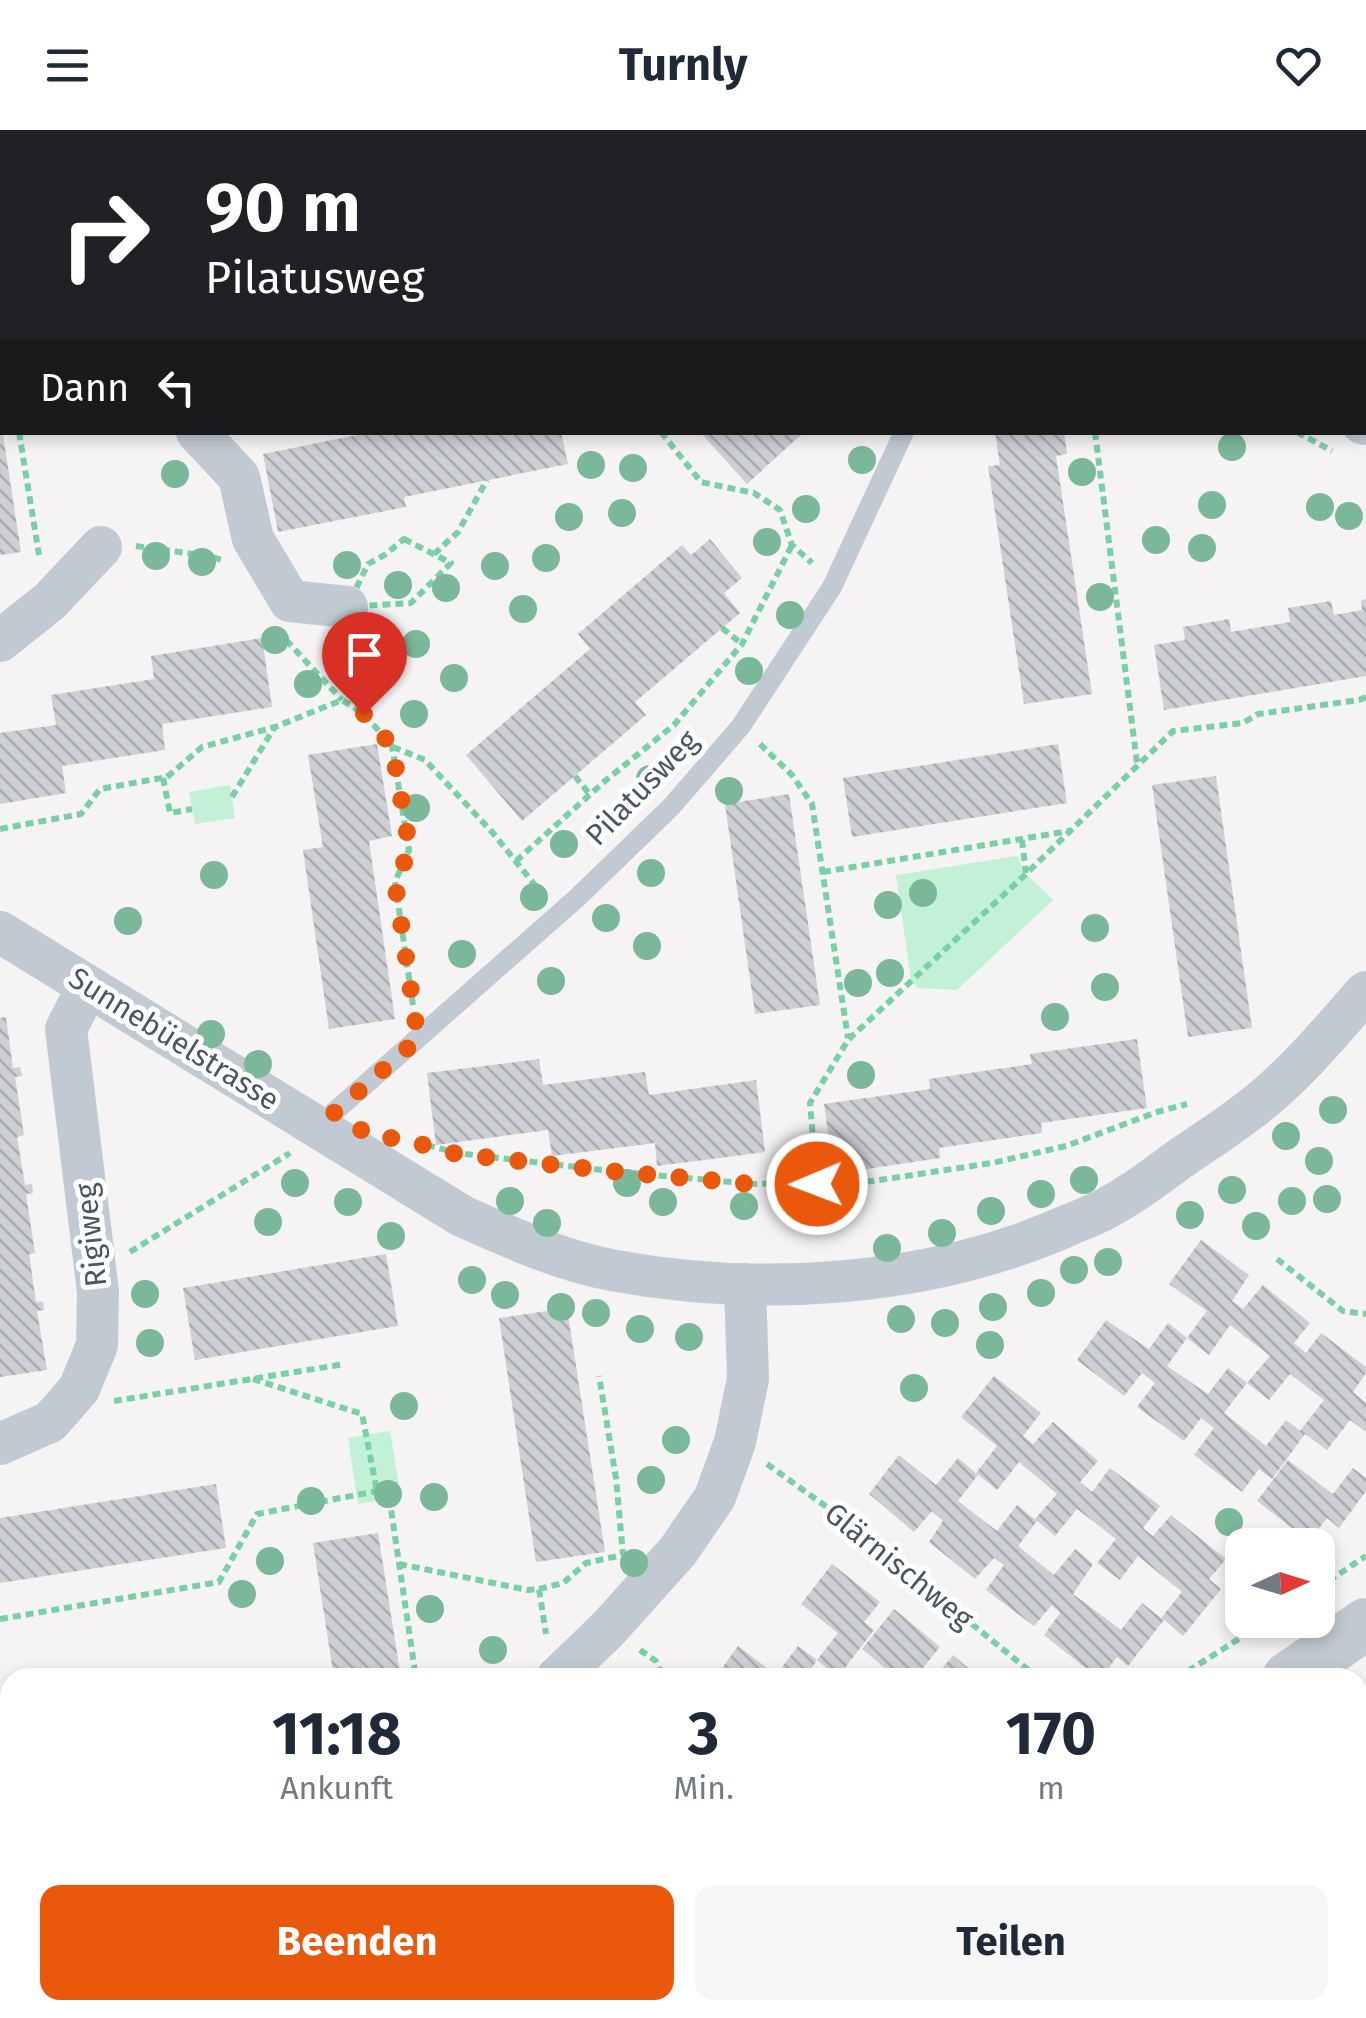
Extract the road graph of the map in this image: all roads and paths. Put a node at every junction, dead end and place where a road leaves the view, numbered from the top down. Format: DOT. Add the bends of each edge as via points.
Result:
graph roads {
  1 [pos="19,435"];
  2 [pos="200,435"];
  3 [pos="663,435"];
  4 [pos="903,435"];
  5 [pos="1095,435"];
  6 [pos="487,480"];
  7 [pos="792,545"];
  8 [pos="101,547"];
  9 [pos="386,554"];
  10 [pos="434,554"];
  11 [pos="39,558"];
  12 [pos="834,583"];
  13 [pos="348,607"];
  14 [pos="722,628"];
  15 [pos="0,641"];
  16 [pos="742,644"];
  17 [pos="1366,696"];
  18 [pos="275,726"];
  19 [pos="741,726"];
  20 [pos="392,746"];
  21 [pos="1137,765"];
  22 [pos="575,776"];
  23 [pos="163,778"];
  24 [pos="590,794"];
  25 [pos="232,796"];
  26 [pos="192,809"];
  27 [pos="0,828"];
  28 [pos="1069,831"];
  29 [pos="1022,840"];
  30 [pos="516,862"];
  31 [pos="823,872"];
  32 [pos="1026,874"];
  33 [pos="558,914"];
  34 [pos="0,932"];
  35 [pos="88,986"];
  36 [pos="1366,992"];
  37 [pos="418,1039"];
  38 [pos="848,1040"];
  39 [pos="334,1113"];
  40 [pos="1215,1135"];
  41 [pos="413,1142"];
  42 [pos="298,1148"];
  43 [pos="817,1184"];
  44 [pos="127,1254"];
  45 [pos="1277,1259"];
  46 [pos="745,1284"];
  47 [pos="1366,1314"];
  48 [pos="345,1364"];
  49 [pos="599,1376"];
  50 [pos="252,1379"];
  51 [pos="112,1388"];
  52 [pos="0,1444"];
  53 [pos="758,1458"];
  54 [pos="377,1491"];
  55 [pos="1366,1556"];
  56 [pos="399,1564"];
  57 [pos="1335,1577"];
  58 [pos="540,1588"];
  59 [pos="0,1619"];
  60 [pos="1366,1624"];
  61 [pos="546,1635"];
  62 [pos="1240,1638"];
  63 [pos="626,1641"];
  64 [pos="415,1668"];
  65 [pos="567,1668"];
  66 [pos="659,1668"];
  67 [pos="1026,1668"];
  68 [pos="1193,1668"];
  69 [pos="1302,1668"];
  1 -- 11 [label="path"];
  2 -- 13 [label="street" via="239,477 252,539 290,602"];
  3 -- 7 [label="path" via="701,482 754,493 780,510"];
  4 -- 12 [label="lane, Pilatusweg"];
  5 -- 21 [label="path"];
  6 -- 10 [label="path" via="458,532"];
  7 -- 12 [label="path"];
  7 -- 16 [label="path"];
  8 -- 15 [label="street"];
  9 -- 10 [label="path" via="404,540"];
  10 -- 13 [label="path" via="451,563 411,602"];
  12 -- 19 [label="lane, Pilatusweg"];
  14 -- 16 [label="path"];
  16 -- 24 [label="path" via="674,724"];
  17 -- 21 [label="path" via="1172,731"];
  18 -- 20 [label="path" via="342,700"];
  18 -- 23 [label="path" via="202,747"];
  18 -- 25 [label="path"];
  19 -- 31 [label="path" via="812,804"];
  19 -- 33 [label="lane, Pilatusweg" via="671,806"];
  20 -- 30 [label="path" via="425,760"];
  20 -- 37 [label="path" via="410,850 395,882"];
  21 -- 28 [label="path"];
  22 -- 24 [label="path"];
  23 -- 26 [label="path" via="170,814"];
  23 -- 27 [label="path" via="100,789 81,814"];
  24 -- 30 [label="path"];
  28 -- 29 [label="path"];
  28 -- 32 [label="path"];
  29 -- 31 [label="path"];
  29 -- 32 [label="path"];
  30 -- 33 [label="path"];
  31 -- 38 [label="path"];
  32 -- 38 [label="path"];
  33 -- 37 [label="lane, Pilatusweg"];
  34 -- 35 [label="street, Sunnebüelstrasse"];
  35 -- 46 [label="street, Sunnebüelstrasse" via="462,1216 607,1270"];
  35 -- 52 [label="street, Rigiweg" via="66,1028 98,1292 97,1344 79,1389 50,1422"];
  36 -- 40 [label="street, Sunnebüelstrasse" via="1267,1097"];
  37 -- 39 [label="lane, Pilatusweg"];
  38 -- 43 [label="path" via="810,1103"];
  40 -- 43 [label="path" via="1206,1099 1010,1159"];
  40 -- 46 [label="street, Sunnebüelstrasse" via="1112,1206 993,1254 844,1282"];
  41 -- 43 [label="path" via="457,1154 610,1171"];
  42 -- 44 [label="path, Rigiweg"];
  45 -- 47 [label="path" via="1343,1311"];
  46 -- 65 [label="street" via="748,1379 714,1498 668,1562"];
  48 -- 50 [label="path"];
  49 -- 58 [label="path" via="623,1554 586,1563 563,1583"];
  50 -- 51 [label="path" via="106,1402"];
  50 -- 54 [label="path" via="362,1414"];
  53 -- 67 [label="path, Glärnischweg"];
  54 -- 56 [label="path" via="388,1489"];
  54 -- 59 [label="path" via="256,1514 219,1582"];
  55 -- 57 [label="path"];
  56 -- 58 [label="path"];
  56 -- 64 [label="path"];
  58 -- 61 [label="path"];
  60 -- 69 [label="street"];
  62 -- 68 [label="path"];
  63 -- 66 [label="path"];
}
